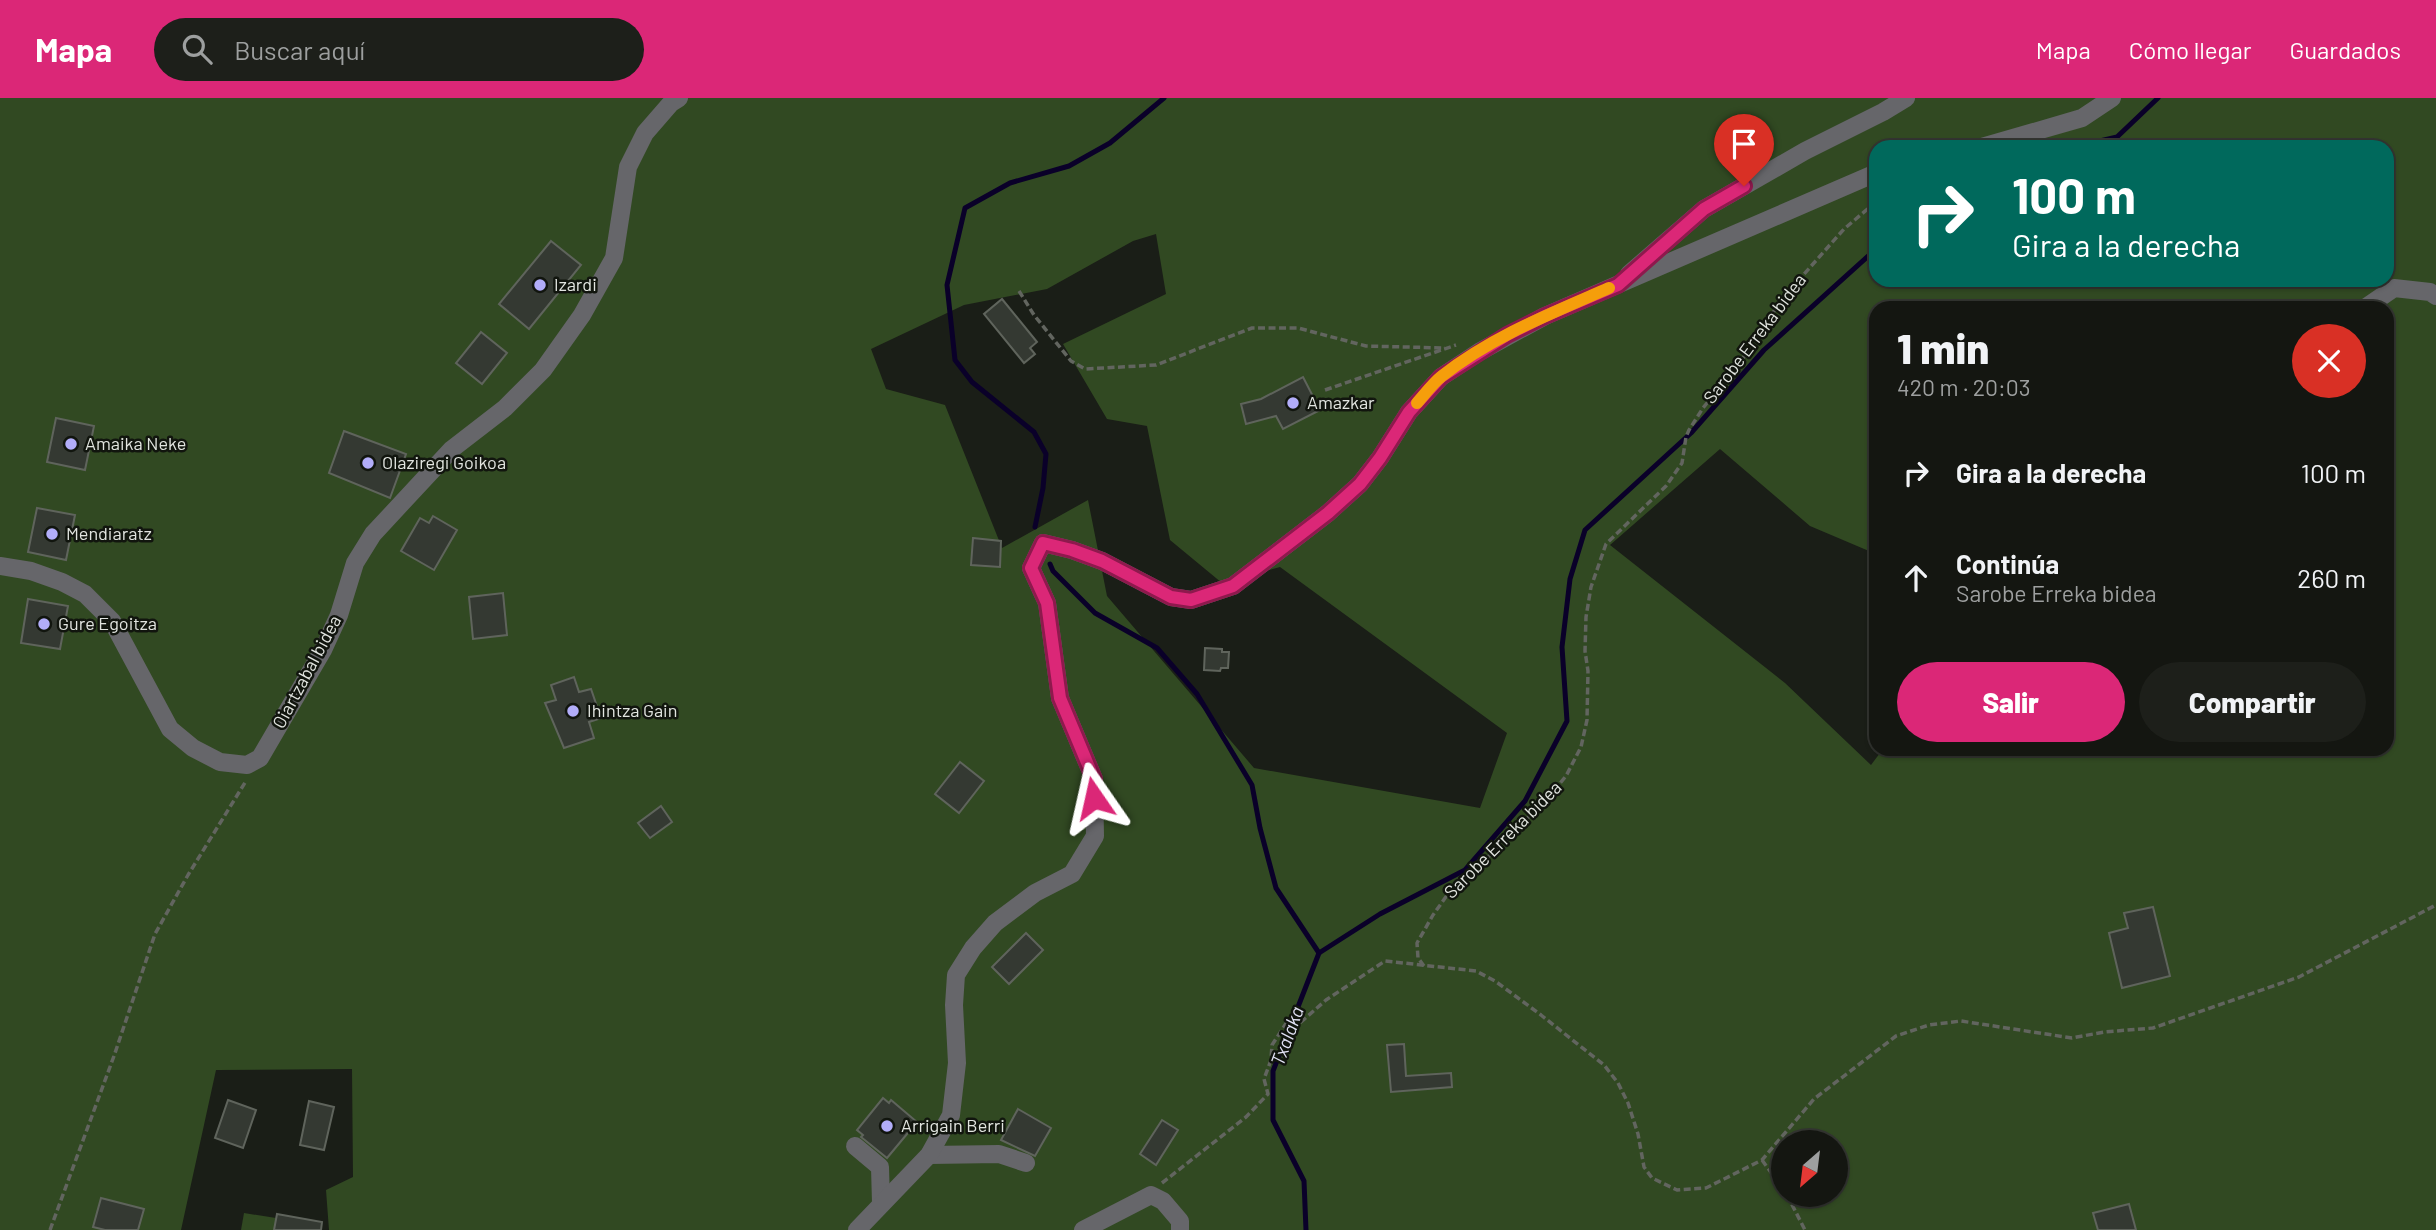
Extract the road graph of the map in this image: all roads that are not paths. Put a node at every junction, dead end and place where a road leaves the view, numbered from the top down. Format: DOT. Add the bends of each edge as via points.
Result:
graph roads {
  1 [pos="679,98"];
  2 [pos="1906,98"];
  3 [pos="2112,98"];
  4 [pos="2006,140"];
  5 [pos="1869,176"];
  6 [pos="1618,285"];
  7 [pos="2436,296"];
  8 [pos="2375,301"];
  9 [pos="0,566"];
  10 [pos="855,1146"];
  11 [pos="929,1155"];
  12 [pos="1026,1163"];
  13 [pos="881,1203"];
  14 [pos="857,1230"];
  15 [pos="1083,1230"];
  16 [pos="1181,1230"];
  1 -- 9 [label="street, Oiartzabal bidea" via="645,132 628,167 614,258 582,315 543,370 505,408 452,449 373,534 355,563 323,650 260,758 247,765 220,762 193,748 170,729 112,621 85,594 31,571"];
  2 -- 6 [label="street" via="1704,209"];
  3 -- 4 [label="street" via="2082,118"];
  5 -- 6 [label="street"];
  6 -- 11 [label="street" via="1545,316 1441,377 1409,412 1360,484 1233,586 1191,600 1171,597 1102,561 1043,543 1031,568 1047,603 1060,698 1094,779 1095,836 1072,874 1035,893 995,923 956,975 957,1063 951,1115"];
  7 -- 8 [label="street" via="2394,288"];
  10 -- 13 [label="street" via="880,1167"];
  11 -- 12 [label="street" via="999,1154"];
  11 -- 13 [label="street"];
  13 -- 14 [label="street"];
  15 -- 16 [label="street" via="1151,1195 1163,1201 1180,1221"];
}
